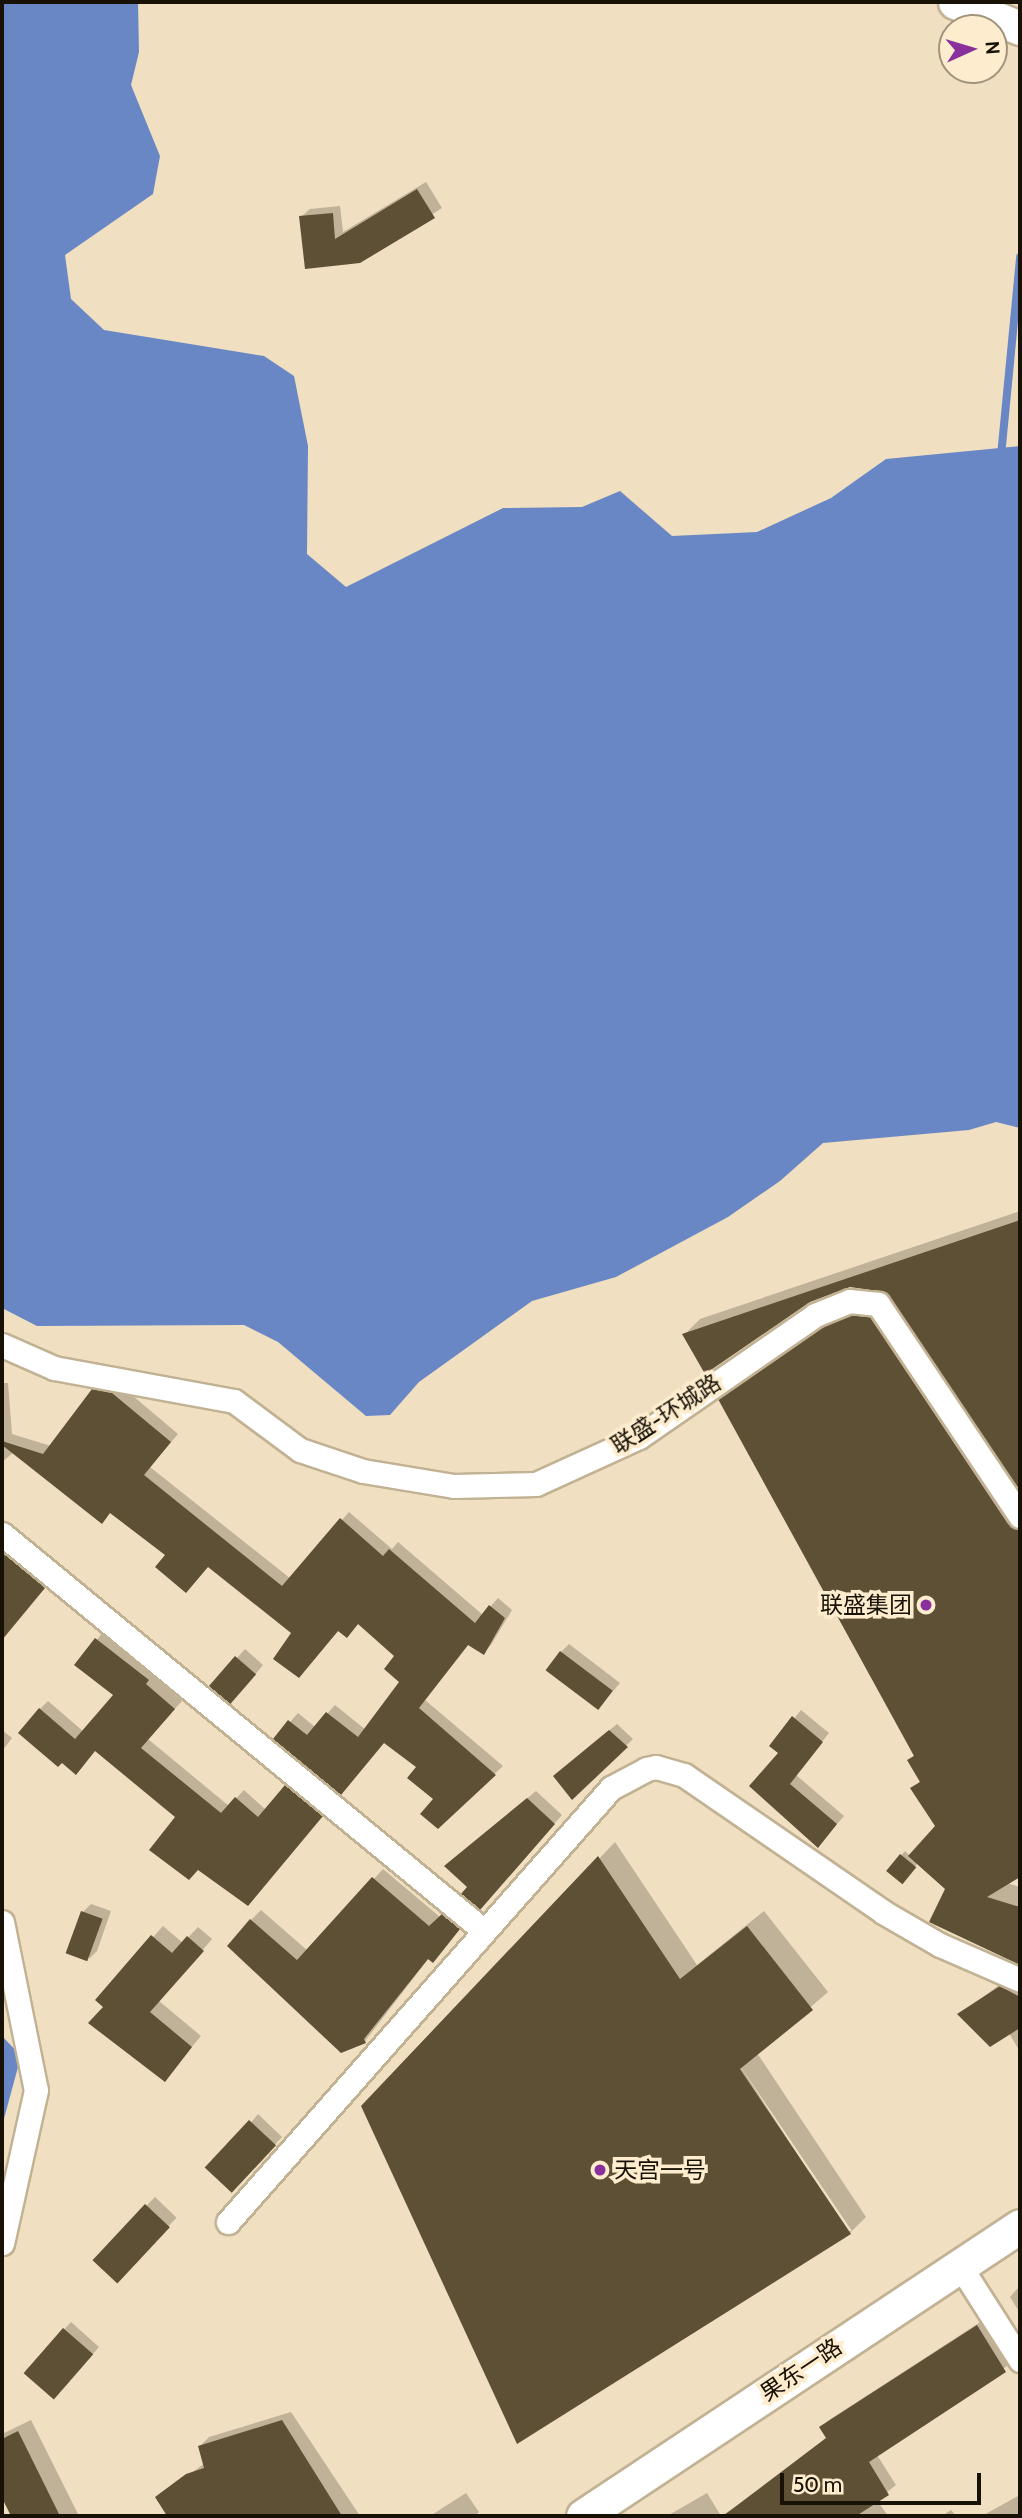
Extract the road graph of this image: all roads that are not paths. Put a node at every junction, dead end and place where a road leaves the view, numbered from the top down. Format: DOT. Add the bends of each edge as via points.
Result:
graph roads {
  1 [pos="954,2"];
  2 [pos="1020,28"];
  3 [pos="2,1345"];
  4 [pos="1020,1516"];
  5 [pos="2,1534"];
  6 [pos="2,1922"];
  7 [pos="483,1930"];
  8 [pos="1020,1980"];
  9 [pos="228,2222"];
  10 [pos="1020,2226"];
  11 [pos="4,2236"];
  12 [pos="960,2266"];
  13 [pos="1020,2360"];
  14 [pos="595,2513"];
  1 -- 2 [label="main road"];
  3 -- 4 [label="street, 联盛-环城路" via="54,1368 233,1401 300,1450 363,1471 454,1486 536,1484 639,1437 815,1315 849,1301 878,1304"];
  5 -- 7 [label="street"];
  6 -- 11 [label="street" via="36,2090"];
  7 -- 8 [label="street" via="611,1788 656,1767 705,1787 928,1939"];
  7 -- 9 [label="street"];
  10 -- 12 [label="main road, 果东一路"];
  12 -- 13 [label="street"];
  12 -- 14 [label="main road, 果东一路"];
}
